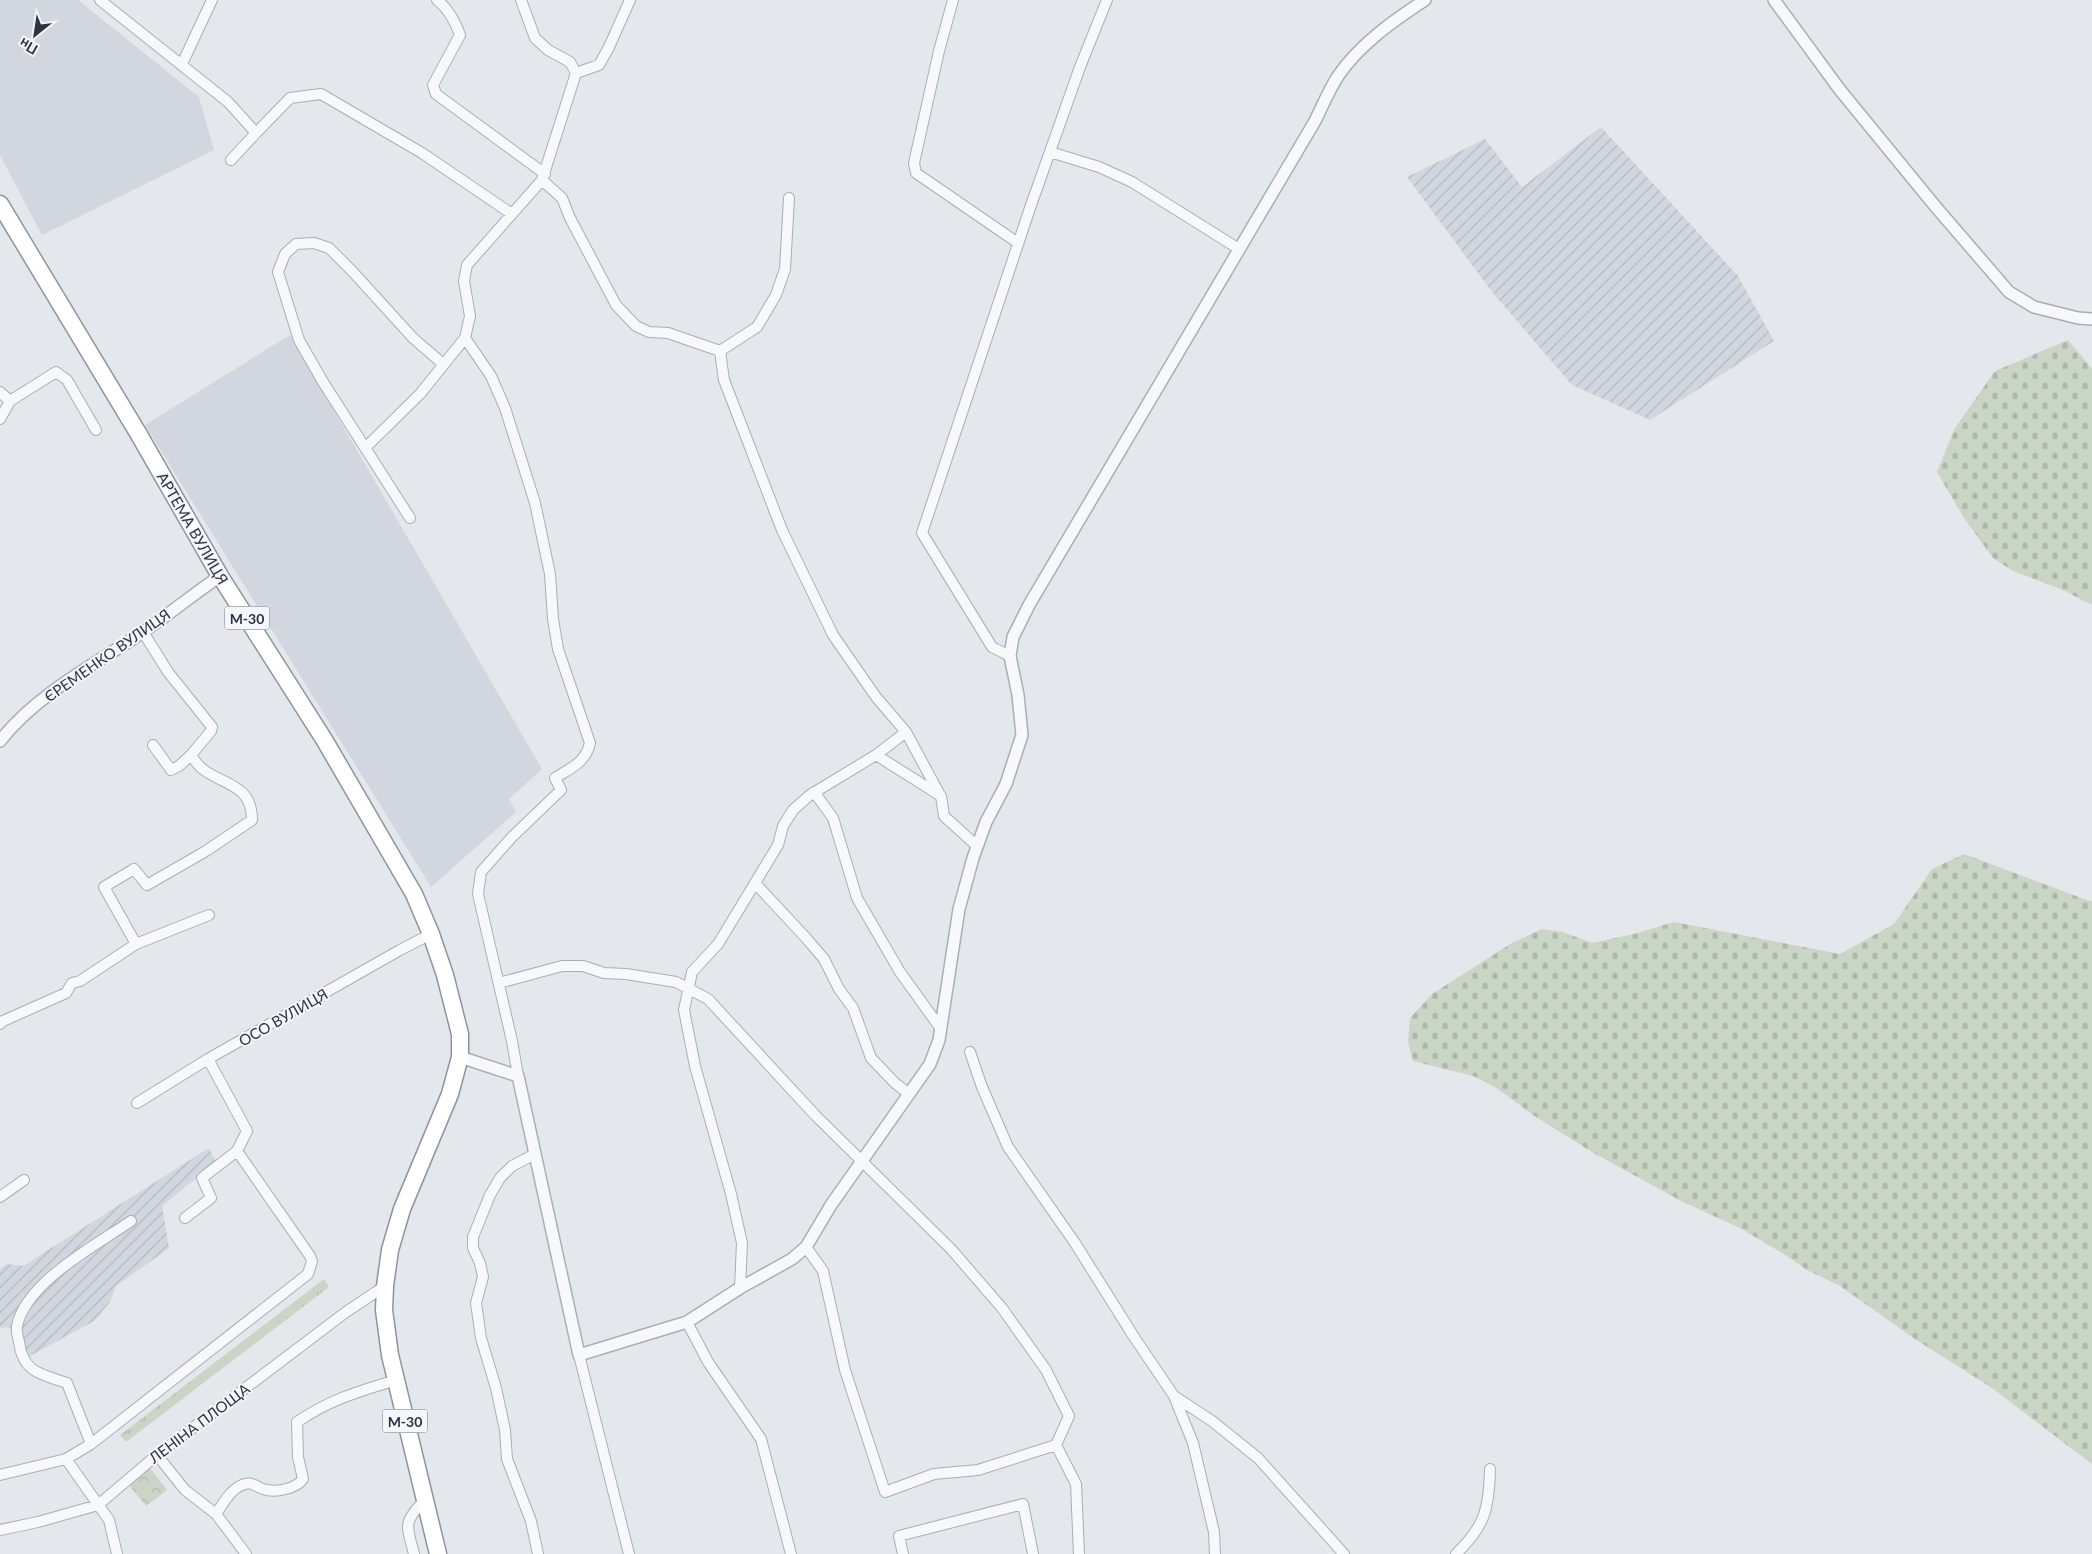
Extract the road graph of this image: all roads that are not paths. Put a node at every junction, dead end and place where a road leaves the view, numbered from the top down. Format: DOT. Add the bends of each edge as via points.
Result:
graph roads {
  1 [pos="100,0"];
  2 [pos="212,0"];
  3 [pos="437,0"];
  4 [pos="521,0"];
  5 [pos="630,0"];
  6 [pos="953,0"];
  7 [pos="1107,0"];
  8 [pos="1425,0"];
  9 [pos="1774,0"];
  10 [pos="182,64"];
  11 [pos="576,73"];
  12 [pos="256,133"];
  13 [pos="1050,152"];
  14 [pos="231,160"];
  15 [pos="544,177"];
  16 [pos="788,198"];
  17 [pos="0,204"];
  18 [pos="512,214"];
  19 [pos="1018,243"];
  20 [pos="1239,248"];
  21 [pos="2092,319"];
  22 [pos="465,338"];
  23 [pos="720,351"];
  24 [pos="443,364"];
  25 [pos="0,392"];
  26 [pos="10,401"];
  27 [pos="0,420"];
  28 [pos="96,430"];
  29 [pos="365,448"];
  30 [pos="410,518"];
  31 [pos="220,576"];
  32 [pos="143,632"];
  33 [pos="1010,656"];
  34 [pos="906,732"];
  35 [pos="0,741"];
  36 [pos="153,745"];
  37 [pos="876,755"];
  38 [pos="191,756"];
  39 [pos="814,792"];
  40 [pos="941,796"];
  41 [pos="977,846"];
  42 [pos="755,883"];
  43 [pos="209,915"];
  44 [pos="431,934"];
  45 [pos="136,944"];
  46 [pos="499,983"];
  47 [pos="689,988"];
  48 [pos="0,1024"];
  49 [pos="941,1029"];
  50 [pos="461,1051"];
  51 [pos="970,1052"];
  52 [pos="208,1059"];
  53 [pos="518,1076"];
  54 [pos="909,1094"];
  55 [pos="137,1103"];
  56 [pos="237,1151"];
  57 [pos="534,1154"];
  58 [pos="861,1162"];
  59 [pos="24,1180"];
  60 [pos="0,1197"];
  61 [pos="185,1218"];
  62 [pos="131,1221"];
  63 [pos="806,1247"];
  64 [pos="385,1286"];
  65 [pos="740,1288"];
  66 [pos="687,1322"];
  67 [pos="579,1355"];
  68 [pos="396,1380"];
  69 [pos="1174,1396"];
  70 [pos="91,1444"];
  71 [pos="1056,1445"];
  72 [pos="157,1455"];
  73 [pos="66,1459"];
  74 [pos="1490,1469"];
  75 [pos="0,1475"];
  76 [pos="424,1501"];
  77 [pos="98,1505"];
  78 [pos="216,1514"];
  79 [pos="0,1530"];
  80 [pos="117,1554"];
  81 [pos="246,1554"];
  82 [pos="414,1554"];
  83 [pos="438,1554"];
  84 [pos="538,1554"];
  85 [pos="629,1554"];
  86 [pos="791,1554"];
  87 [pos="903,1554"];
  88 [pos="1033,1554"];
  89 [pos="1079,1554"];
  90 [pos="1216,1554"];
  91 [pos="1344,1554"];
  92 [pos="1456,1554"];
  1 -- 10 [label="street"];
  2 -- 10 [label="street"];
  3 -- 15 [label="street" via="455,21 460,35 433,85 436,94"];
  4 -- 11 [label="street" via="535,38 548,50 570,62"];
  5 -- 11 [label="street" via="599,65"];
  6 -- 19 [label="street" via="914,163 916,173"];
  7 -- 13 [label="street"];
  8 -- 20 [label="street" via="1368,42 1338,77"];
  9 -- 21 [label="street" via="1840,90 2009,292 2034,306"];
  10 -- 12 [label="street" via="228,102"];
  11 -- 15 [label="street"];
  12 -- 14 [label="street"];
  12 -- 18 [label="street" via="290,98 321,94 422,153"];
  13 -- 19 [label="street"];
  13 -- 20 [label="street" via="1099,167 1132,182"];
  15 -- 18 [label="street"];
  15 -- 23 [label="street" via="562,198 616,305 636,326"];
  16 -- 23 [label="street" via="785,269 776,295 757,327"];
  17 -- 31 [label="highway, АРТЕМА ВУЛИЦЯ / М-30"];
  18 -- 22 [label="street" via="467,265 464,281 470,316"];
  19 -- 33 [label="street" via="922,533 992,647"];
  20 -- 33 [label="street" via="1029,605 1013,637"];
  22 -- 24 [label="street"];
  22 -- 46 [label="street" via="491,376 505,408 535,503 550,574 558,649 590,743 581,762 555,778 561,790 512,836 481,872 478,894"];
  23 -- 34 [label="street" via="724,380 782,530 828,626 876,697"];
  24 -- 29 [label="street" via="420,394"];
  24 -- 29 [label="street" via="413,338 329,248 314,242 296,244 285,254 278,272 300,340"];
  25 -- 26 [label="street"];
  26 -- 27 [label="street"];
  26 -- 28 [label="street" via="56,372 67,380"];
  29 -- 30 [label="street"];
  31 -- 32 [label="street, ЄРЕМЕНКО ВУЛИЦЯ"];
  31 -- 44 [label="highway, АРТЕМА ВУЛИЦЯ / М-30" via="330,750 414,894"];
  32 -- 35 [label="street, ЄРЕМЕНКО ВУЛИЦЯ" via="51,693"];
  32 -- 38 [label="street" via="168,672 212,727"];
  33 -- 41 [label="street" via="1022,735 1006,784"];
  34 -- 37 [label="street"];
  34 -- 40 [label="street"];
  36 -- 38 [label="street" via="171,770"];
  37 -- 39 [label="street"];
  37 -- 40 [label="street"];
  38 -- 45 [label="street" via="206,772 239,790 249,801 252,820 147,885 134,869 104,886"];
  39 -- 42 [label="street" via="793,810 783,826 778,845"];
  39 -- 49 [label="street" via="833,818 860,904 900,972"];
  40 -- 41 [label="street" via="944,816"];
  41 -- 49 [label="street" via="958,909"];
  42 -- 47 [label="street" via="718,944 692,972"];
  42 -- 54 [label="street" via="824,959 852,1008 871,1058"];
  43 -- 45 [label="street"];
  44 -- 50 [label="highway, АРТЕМА ВУЛИЦЯ / М-30" via="453,1003"];
  44 -- 52 [label="street, ОСО ВУЛИЦЯ"];
  45 -- 48 [label="street" via="72,983 66,993"];
  46 -- 47 [label="street" via="562,966 583,966 604,973 676,982"];
  46 -- 53 [label="street"];
  47 -- 58 [label="street" via="708,999"];
  47 -- 65 [label="street" via="684,1010 742,1243"];
  49 -- 54 [label="street" via="930,1064"];
  50 -- 53 [label="street"];
  50 -- 64 [label="highway, М-30" via="450,1094 402,1209 390,1250"];
  51 -- 69 [label="street" via="1008,1147"];
  52 -- 55 [label="street, ОСО ВУЛИЦЯ"];
  52 -- 56 [label="street" via="247,1131"];
  53 -- 57 [label="street"];
  54 -- 58 [label="street"];
  56 -- 61 [label="street" via="202,1178 211,1198"];
  56 -- 70 [label="street" via="310,1256 312,1261 308,1274"];
  57 -- 67 [label="street"];
  57 -- 84 [label="street" via="512,1166 500,1178 473,1237 483,1277 476,1303 480,1338 498,1396 507,1459 532,1521"];
  58 -- 63 [label="street"];
  58 -- 71 [label="street" via="951,1249 1002,1308 1046,1370 1069,1416"];
  59 -- 60 [label="street"];
  62 -- 70 [label="street" via="46,1280 24,1307 17,1328 21,1355 34,1372 67,1383"];
  63 -- 65 [label="street" via="792,1259"];
  63 -- 71 [label="street" via="823,1271 845,1370 885,1492 934,1474 978,1470"];
  64 -- 68 [label="highway, М-30" via="387,1341"];
  64 -- 72 [label="street, ЛЕНІНА ПЛОЩА"];
  65 -- 66 [label="street"];
  66 -- 67 [label="street"];
  66 -- 86 [label="street" via="708,1362 761,1439"];
  67 -- 85 [label="street"];
  68 -- 76 [label="highway, М-30"];
  68 -- 78 [label="street" via="343,1396 297,1422 298,1458 303,1479 300,1484 270,1491 252,1483 244,1484 236,1488"];
  69 -- 90 [label="street" via="1193,1443 1214,1532"];
  69 -- 91 [label="street" via="1258,1458"];
  70 -- 73 [label="street"];
  71 -- 89 [label="street" via="1076,1484"];
  72 -- 77 [label="street, ЛЕНІНА ПЛОЩА"];
  72 -- 78 [label="street" via="185,1490"];
  73 -- 75 [label="street"];
  73 -- 77 [label="street"];
  74 -- 92 [label="street" via="1490,1496 1485,1514 1472,1538"];
  76 -- 82 [label="street" via="411,1514 407,1525"];
  76 -- 83 [label="highway, М-30"];
  77 -- 79 [label="street, ЛЕНІНА ПЛОЩА"];
  77 -- 80 [label="street" via="110,1520"];
  78 -- 81 [label="street"];
  87 -- 88 [label="street" via="899,1536 1023,1504"];
}
